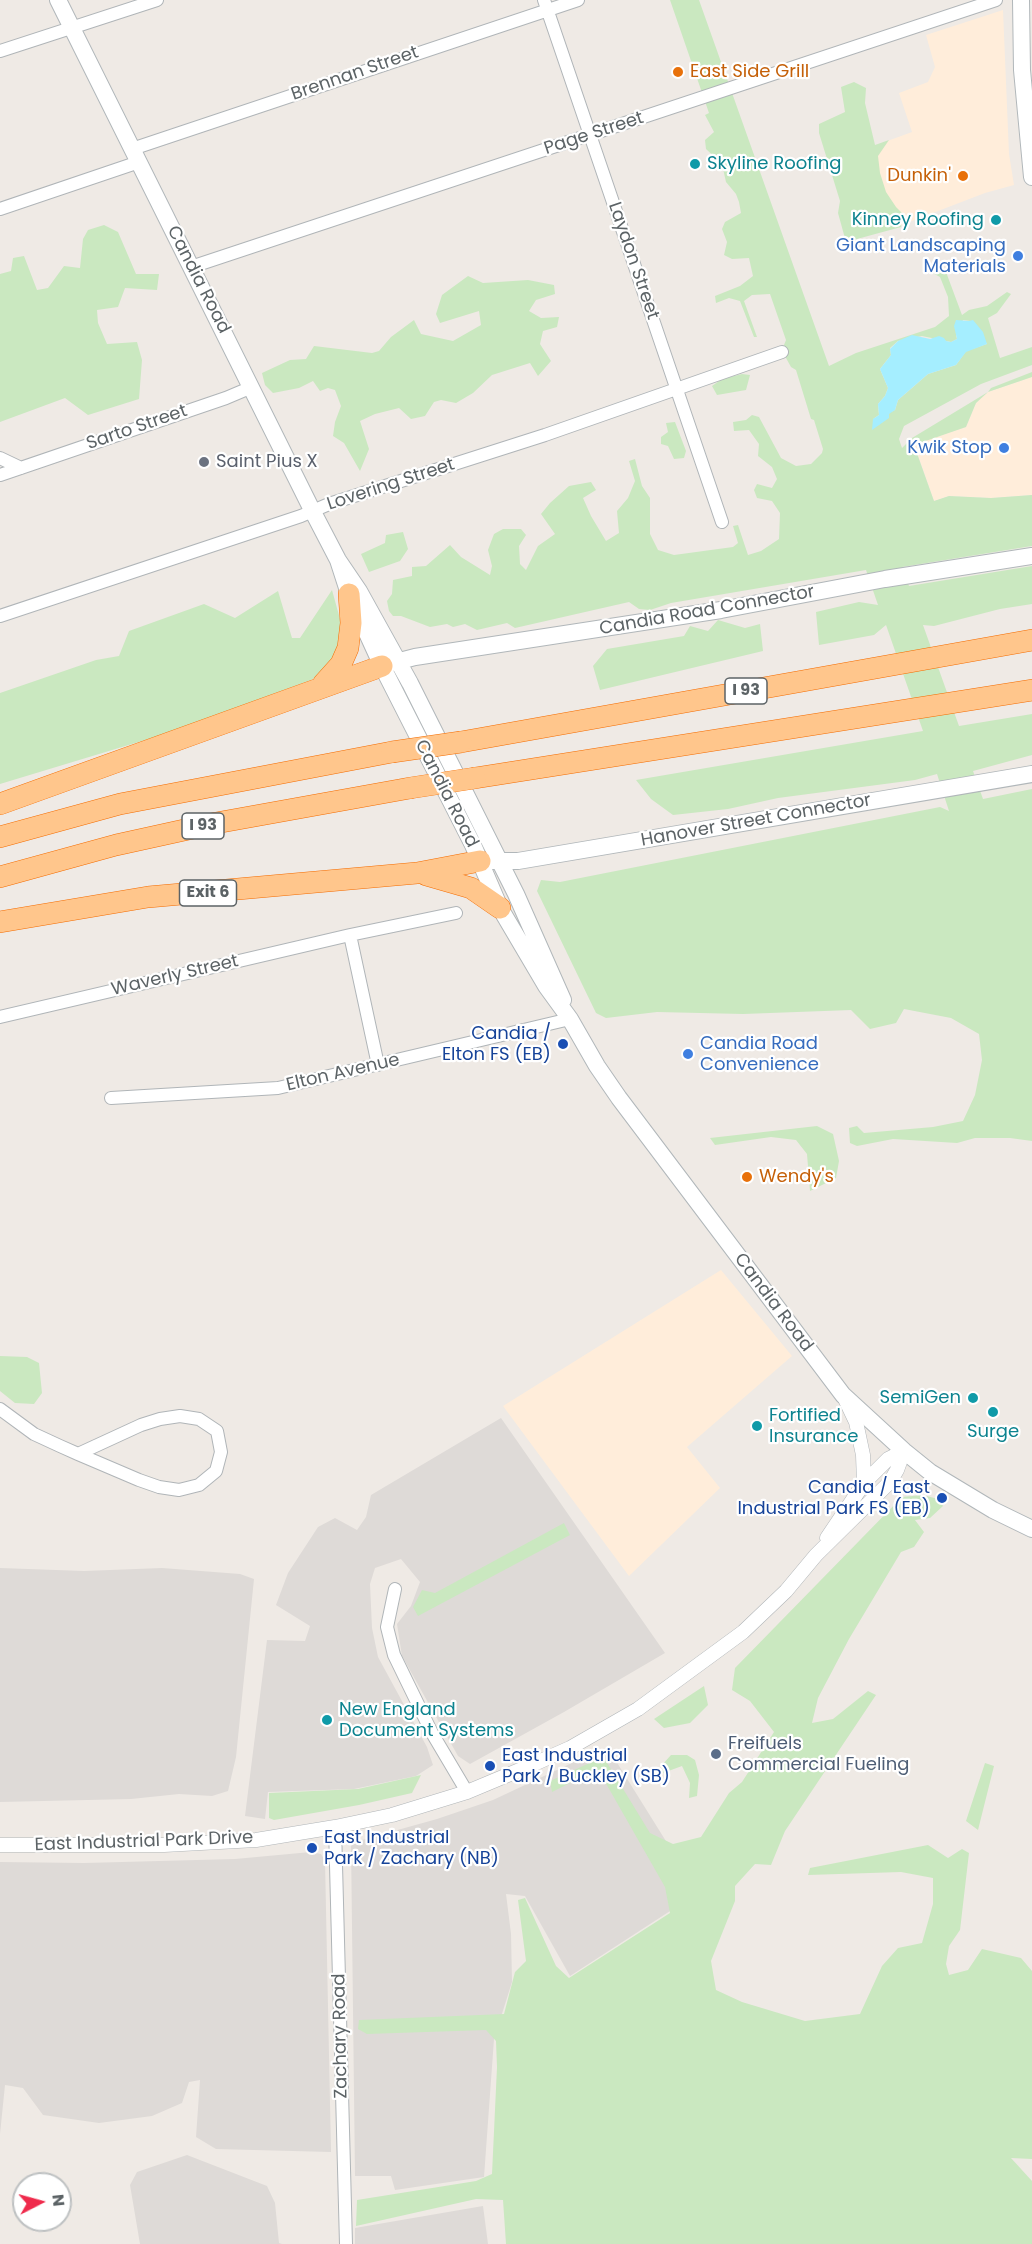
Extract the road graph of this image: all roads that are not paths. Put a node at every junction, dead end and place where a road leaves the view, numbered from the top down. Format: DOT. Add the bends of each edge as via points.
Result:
graph roads {
  1 [pos="58,0"];
  2 [pos="156,0"];
  3 [pos="578,0"];
  4 [pos="996,0"];
  5 [pos="1021,0"];
  6 [pos="546,6"];
  7 [pos="72,28"];
  8 [pos="0,51"];
  9 [pos="590,135"];
  10 [pos="136,155"];
  11 [pos="1032,174"];
  12 [pos="0,209"];
  13 [pos="192,267"];
  14 [pos="782,352"];
  15 [pos="252,387"];
  16 [pos="676,387"];
  17 [pos="0,458"];
  18 [pos="21,468"];
  19 [pos="0,475"];
  20 [pos="313,512"];
  21 [pos="722,522"];
  22 [pos="1032,556"];
  23 [pos="338,560"];
  24 [pos="349,594"];
  25 [pos="0,616"];
  26 [pos="1032,640"];
  27 [pos="390,663"];
  28 [pos="321,686"];
  29 [pos="1032,690"];
  30 [pos="1032,774"];
  31 [pos="0,804"];
  32 [pos="0,837"];
  33 [pos="490,861"];
  34 [pos="417,873"];
  35 [pos="0,877"];
  36 [pos="500,908"];
  37 [pos="456,913"];
  38 [pos="0,922"];
  39 [pos="350,935"];
  40 [pos="0,1017"];
  41 [pos="570,1020"];
  42 [pos="378,1065"];
  43 [pos="111,1098"];
  44 [pos="843,1395"];
  45 [pos="0,1409"];
  46 [pos="904,1451"];
  47 [pos="78,1454"];
  48 [pos="864,1483"];
  49 [pos="1032,1529"];
  50 [pos="816,1555"];
  51 [pos="395,1589"];
  52 [pos="467,1792"];
  53 [pos="335,1827"];
  54 [pos="0,1845"];
  55 [pos="346,2244"];
  1 -- 7 [label="main road, Candia Road"];
  2 -- 7 [label="street"];
  3 -- 6 [label="street, Brennan Street"];
  4 -- 9 [label="street, Page Street"];
  5 -- 11 [label="main road" via="1022,70"];
  6 -- 9 [label="street, Laydon Street"];
  6 -- 10 [label="street, Brennan Street"];
  7 -- 8 [label="street"];
  7 -- 10 [label="main road, Candia Road"];
  9 -- 13 [label="street, Page Street"];
  9 -- 16 [label="street, Laydon Street"];
  10 -- 12 [label="street, Brennan Street"];
  10 -- 13 [label="main road, Candia Road"];
  13 -- 15 [label="main road, Candia Road"];
  14 -- 16 [label="street, Lovering Street"];
  15 -- 18 [label="street, Sarto Street"];
  15 -- 20 [label="main road, Candia Road"];
  16 -- 20 [label="street, Lovering Street"];
  16 -- 21 [label="street, Laydon Street"];
  17 -- 18 [label="street"];
  18 -- 19 [label="street, Sarto Street"];
  20 -- 23 [label="main road, Candia Road"];
  20 -- 25 [label="street, Lovering Street"];
  22 -- 27 [label="main road, Candia Road Connector"];
  23 -- 24 [label="main road, Candia Road"];
  23 -- 27 [label="main road, Candia Road" via="359,591"];
  24 -- 27 [label="main road, Candia Road"];
  24 -- 28 [label="highway" via="348,648 336,671"];
  26 -- 32 [label="highway, I 93, bridge" via="392,752 120,804"];
  27 -- 28 [label="highway"];
  27 -- 33 [label="main road, Candia Road"];
  28 -- 31 [label="highway"];
  29 -- 35 [label="highway, I 93, bridge" via="410,788 216,823"];
  30 -- 33 [label="main road, Hanover Street Connector" via="518,861"];
  33 -- 34 [label="highway"];
  33 -- 36 [label="main road, Candia Road"];
  33 -- 41 [label="main road, Candia Road" via="556,981"];
  34 -- 36 [label="highway" via="471,888"];
  34 -- 38 [label="highway, Exit 6" via="148,897"];
  36 -- 41 [label="main road, Candia Road"];
  37 -- 39 [label="street, Waverly Street"];
  39 -- 40 [label="street, Waverly Street"];
  39 -- 42 [label="street"];
  41 -- 42 [label="street, Elton Avenue"];
  41 -- 44 [label="main road, Candia Road" via="619,1098"];
  42 -- 43 [label="street, Elton Avenue" via="278,1088"];
  44 -- 46 [label="main road, Candia Road"];
  44 -- 48 [label="street" via="856,1422"];
  45 -- 47 [label="street" via="34,1434"];
  46 -- 48 [label="street, East Industrial Park Drive"];
  46 -- 49 [label="main road, Candia Road" via="960,1491"];
  46 -- 50 [label="street, East Industrial Park Drive" via="890,1482"];
  47 -- 47 [label="street" via="139,1480 179,1490 199,1485 216,1471 221,1452 217,1431 199,1419 180,1416 141,1425"];
  48 -- 50 [label="street, East Industrial Park Drive"];
  50 -- 52 [label="street, East Industrial Park Drive" via="743,1632 646,1704 570,1748"];
  51 -- 52 [label="street" via="387,1627 394,1655"];
  52 -- 53 [label="street, East Industrial Park Drive" via="392,1815"];
  53 -- 54 [label="street, East Industrial Park Drive" via="222,1843"];
  53 -- 55 [label="street, Zachary Road"];
}
